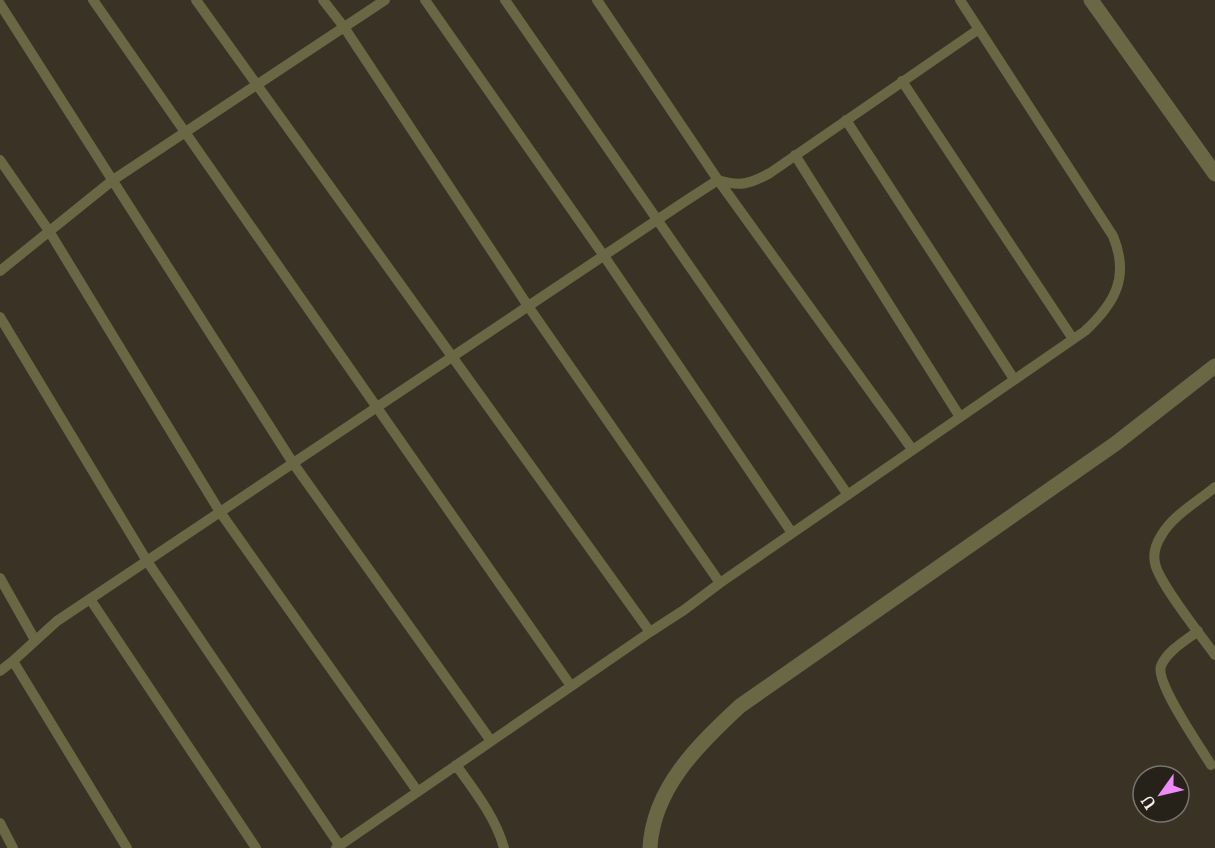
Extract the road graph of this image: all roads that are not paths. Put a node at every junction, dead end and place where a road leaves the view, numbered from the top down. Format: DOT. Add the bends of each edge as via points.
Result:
graph roads {
  1 [pos="93,0"];
  2 [pos="196,0"];
  3 [pos="323,0"];
  4 [pos="385,0"];
  5 [pos="425,0"];
  6 [pos="505,0"];
  7 [pos="597,0"];
  8 [pos="960,0"];
  9 [pos="1091,0"];
  10 [pos="0,4"];
  11 [pos="344,27"];
  12 [pos="979,29"];
  13 [pos="902,81"];
  14 [pos="258,84"];
  15 [pos="846,120"];
  16 [pos="186,131"];
  17 [pos="795,156"];
  18 [pos="0,160"];
  19 [pos="1215,174"];
  20 [pos="113,180"];
  21 [pos="718,180"];
  22 [pos="658,219"];
  23 [pos="49,231"];
  24 [pos="604,256"];
  25 [pos="0,271"];
  26 [pos="528,306"];
  27 [pos="0,317"];
  28 [pos="1073,339"];
  29 [pos="452,357"];
  30 [pos="1215,366"];
  31 [pos="1014,380"];
  32 [pos="376,408"];
  33 [pos="960,417"];
  34 [pos="912,449"];
  35 [pos="293,464"];
  36 [pos="1215,487"];
  37 [pos="848,495"];
  38 [pos="220,512"];
  39 [pos="792,533"];
  40 [pos="147,561"];
  41 [pos="0,578"];
  42 [pos="720,583"];
  43 [pos="90,599"];
  44 [pos="1198,631"];
  45 [pos="650,632"];
  46 [pos="35,640"];
  47 [pos="1214,653"];
  48 [pos="13,661"];
  49 [pos="0,671"];
  50 [pos="571,686"];
  51 [pos="491,741"];
  52 [pos="456,765"];
  53 [pos="1211,765"];
  54 [pos="418,792"];
  55 [pos="0,823"];
  56 [pos="338,847"];
  57 [pos="13,848"];
  58 [pos="127,848"];
  59 [pos="256,848"];
  60 [pos="504,848"];
  61 [pos="650,848"];
  1 -- 16 [label="lane"];
  2 -- 14 [label="lane"];
  3 -- 11 [label="lane"];
  4 -- 11 [label="lane"];
  5 -- 24 [label="lane"];
  6 -- 22 [label="lane"];
  7 -- 21 [label="lane"];
  8 -- 12 [label="lane"];
  9 -- 19 [label="street"];
  10 -- 20 [label="lane"];
  11 -- 14 [label="lane"];
  11 -- 26 [label="lane"];
  12 -- 13 [label="lane"];
  12 -- 28 [label="lane" via="1118,247 1118,289 1110,304"];
  13 -- 15 [label="lane"];
  13 -- 28 [label="lane"];
  14 -- 16 [label="lane"];
  14 -- 29 [label="lane"];
  15 -- 17 [label="lane"];
  15 -- 31 [label="lane"];
  16 -- 20 [label="lane"];
  16 -- 32 [label="lane"];
  17 -- 21 [label="lane" via="753,183"];
  17 -- 33 [label="lane"];
  18 -- 23 [label="lane"];
  20 -- 23 [label="lane"];
  20 -- 35 [label="lane"];
  21 -- 22 [label="lane"];
  21 -- 34 [label="lane"];
  22 -- 24 [label="lane"];
  22 -- 37 [label="lane"];
  23 -- 25 [label="lane"];
  23 -- 38 [label="lane"];
  24 -- 26 [label="lane"];
  24 -- 39 [label="lane"];
  26 -- 29 [label="lane"];
  26 -- 42 [label="lane"];
  27 -- 40 [label="lane"];
  28 -- 31 [label="lane"];
  29 -- 32 [label="lane"];
  29 -- 45 [label="lane"];
  30 -- 61 [label="street" via="1115,444 740,706 698,746 676,774 660,805"];
  31 -- 33 [label="lane"];
  32 -- 35 [label="lane"];
  32 -- 50 [label="lane"];
  33 -- 34 [label="lane"];
  34 -- 37 [label="lane"];
  35 -- 38 [label="lane"];
  35 -- 51 [label="lane"];
  36 -- 44 [label="lane" via="1166,529 1155,554 1161,578"];
  37 -- 39 [label="lane"];
  38 -- 40 [label="lane"];
  38 -- 54 [label="lane"];
  39 -- 42 [label="lane"];
  40 -- 43 [label="lane"];
  40 -- 56 [label="lane"];
  41 -- 46 [label="lane"];
  42 -- 45 [label="lane"];
  43 -- 46 [label="lane"];
  43 -- 59 [label="lane"];
  44 -- 47 [label="lane"];
  44 -- 53 [label="lane" via="1173,650 1160,671 1165,689"];
  45 -- 50 [label="lane"];
  46 -- 48 [label="lane"];
  48 -- 49 [label="lane"];
  48 -- 58 [label="lane"];
  50 -- 51 [label="lane"];
  51 -- 52 [label="lane"];
  52 -- 54 [label="lane"];
  52 -- 60 [label="lane" via="486,810"];
  54 -- 56 [label="lane"];
  55 -- 57 [label="lane"];
}
